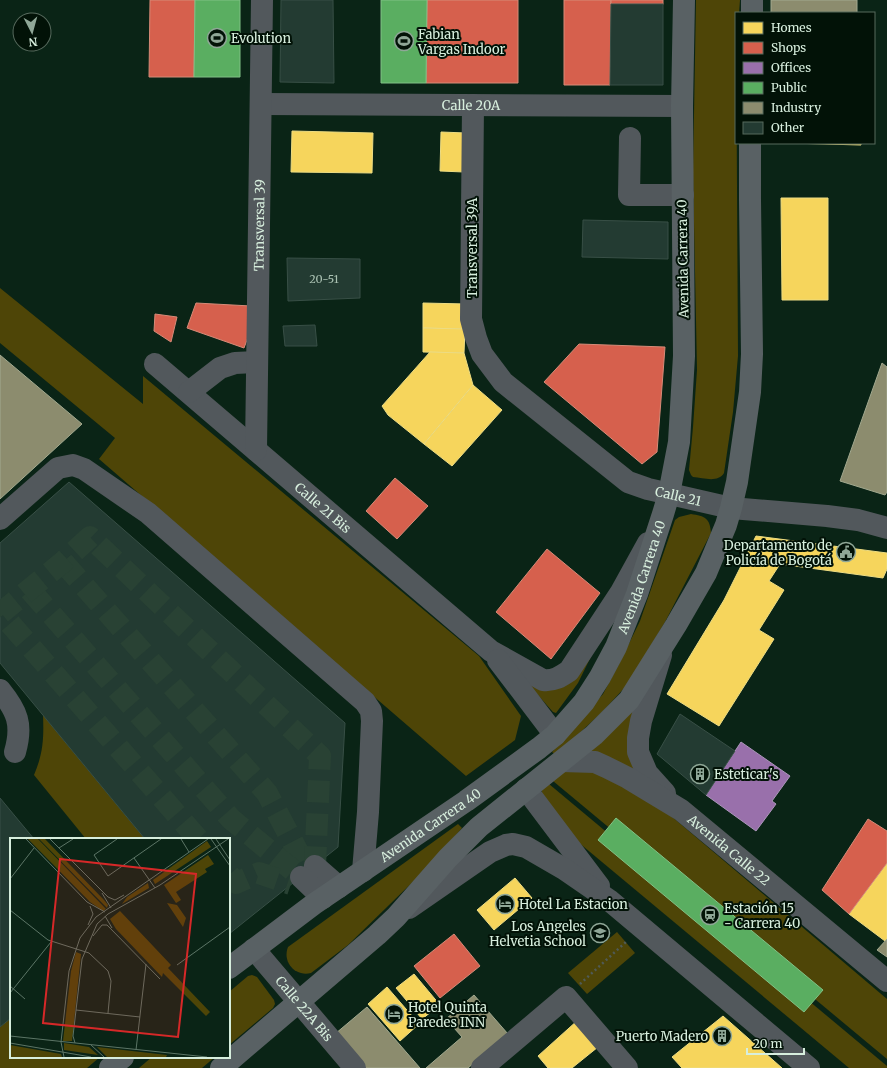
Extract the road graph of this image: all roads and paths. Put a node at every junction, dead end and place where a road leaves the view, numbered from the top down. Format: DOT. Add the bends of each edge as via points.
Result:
graph roads {
  1 [pos="262,0"];
  2 [pos="684,0"];
  3 [pos="752,0"];
  4 [pos="752,12"];
  5 [pos="260,104"];
  6 [pos="473,105"];
  7 [pos="682,106"];
  8 [pos="630,138"];
  9 [pos="750,144"];
  10 [pos="683,195"];
  11 [pos="257,362"];
  12 [pos="155,364"];
  13 [pos="503,382"];
  14 [pos="189,392"];
  15 [pos="256,450"];
  16 [pos="666,504"];
  17 [pos="731,508"];
  18 [pos="0,519"];
  19 [pos="887,528"];
  20 [pos="664,645"];
  21 [pos="491,651"];
  22 [pos="0,690"];
  23 [pos="554,734"];
  24 [pos="15,752"];
  25 [pos="562,761"];
  26 [pos="526,789"];
  27 [pos="681,810"];
  28 [pos="363,871"];
  29 [pos="326,896"];
  30 [pos="609,900"];
  31 [pos="396,917"];
  32 [pos="642,928"];
  33 [pos="254,949"];
  34 [pos="230,967"];
  35 [pos="887,981"];
  36 [pos="566,997"];
  37 [pos="299,1002"];
  38 [pos="122,1058"];
  39 [pos="802,1066"];
  40 [pos="110,1068"];
  41 [pos="221,1068"];
  42 [pos="355,1068"];
  43 [pos="482,1068"];
  44 [pos="627,1068"];
  1 -- 5 [label="street, Transversal 39"];
  2 -- 7 [label="main road, Avenida Carrera 40"];
  3 -- 4 [label="main road"];
  5 -- 6 [label="street, Calle 20A"];
  5 -- 11 [label="street, Transversal 39"];
  6 -- 7 [label="street, Calle 20A"];
  6 -- 13 [label="street, Transversal 39A" via="471,318 482,354"];
  7 -- 10 [label="main road, Avenida Carrera 40"];
  8 -- 10 [label="street" via="629,195"];
  9 -- 17 [label="main road" via="752,354 750,392"];
  10 -- 16 [label="main road, Avenida Carrera 40" via="684,356 679,442"];
  11 -- 14 [label="street" via="235,363 220,368"];
  11 -- 15 [label="street, Transversal 39"];
  12 -- 14 [label="street, Calle 21 Bis"];
  13 -- 16 [label="street, Calle 21" via="628,482 648,489"];
  14 -- 15 [label="street, Calle 21 Bis"];
  15 -- 21 [label="street, Calle 21 Bis"];
  16 -- 17 [label="street, Calle 21"];
  16 -- 21 [label="street, Calle 21 Bis" via="621,592 569,671 551,681 543,680"];
  16 -- 23 [label="main road, Avenida Carrera 40" via="637,594 616,647 584,702"];
  17 -- 19 [label="street, Calle 21" via="827,516 858,520"];
  17 -- 20 [label="main road" via="706,573"];
  18 -- 28 [label="street" via="58,468 73,465 84,469 148,513 365,702 371,711 372,721"];
  20 -- 25 [label="main road" via="629,700 594,736"];
  20 -- 27 [label="street, Avenida Calle 22" via="641,721 638,752 647,773"];
  21 -- 23 [label="street, Calle 21 Bis"];
  22 -- 24 [label="street" via="16,712 19,738"];
  23 -- 28 [label="main road, Avenida Carrera 40" via="539,748 466,801"];
  25 -- 26 [label="main road"];
  25 -- 27 [label="street, Avenida Calle 22" via="595,762 628,778"];
  26 -- 30 [label="street"];
  26 -- 31 [label="main road" via="479,827"];
  27 -- 35 [label="street, Avenida Calle 22"];
  28 -- 29 [label="main road, Avenida Carrera 40"];
  29 -- 29 [label="street" via="304,874"];
  29 -- 33 [label="main road, Avenida Carrera 40"];
  30 -- 31 [label="street" via="533,850 513,844 490,852"];
  30 -- 32 [label="street"];
  31 -- 37 [label="main road"];
  32 -- 36 [label="path"];
  32 -- 39 [label="street"];
  33 -- 34 [label="main road, Avenida Carrera 40"];
  33 -- 37 [label="street, Calle 22A Bis"];
  36 -- 43 [label="street"];
  36 -- 44 [label="street"];
  37 -- 41 [label="main road"];
  37 -- 42 [label="street, Calle 22A Bis"];
  38 -- 40 [label="main road"];
}
